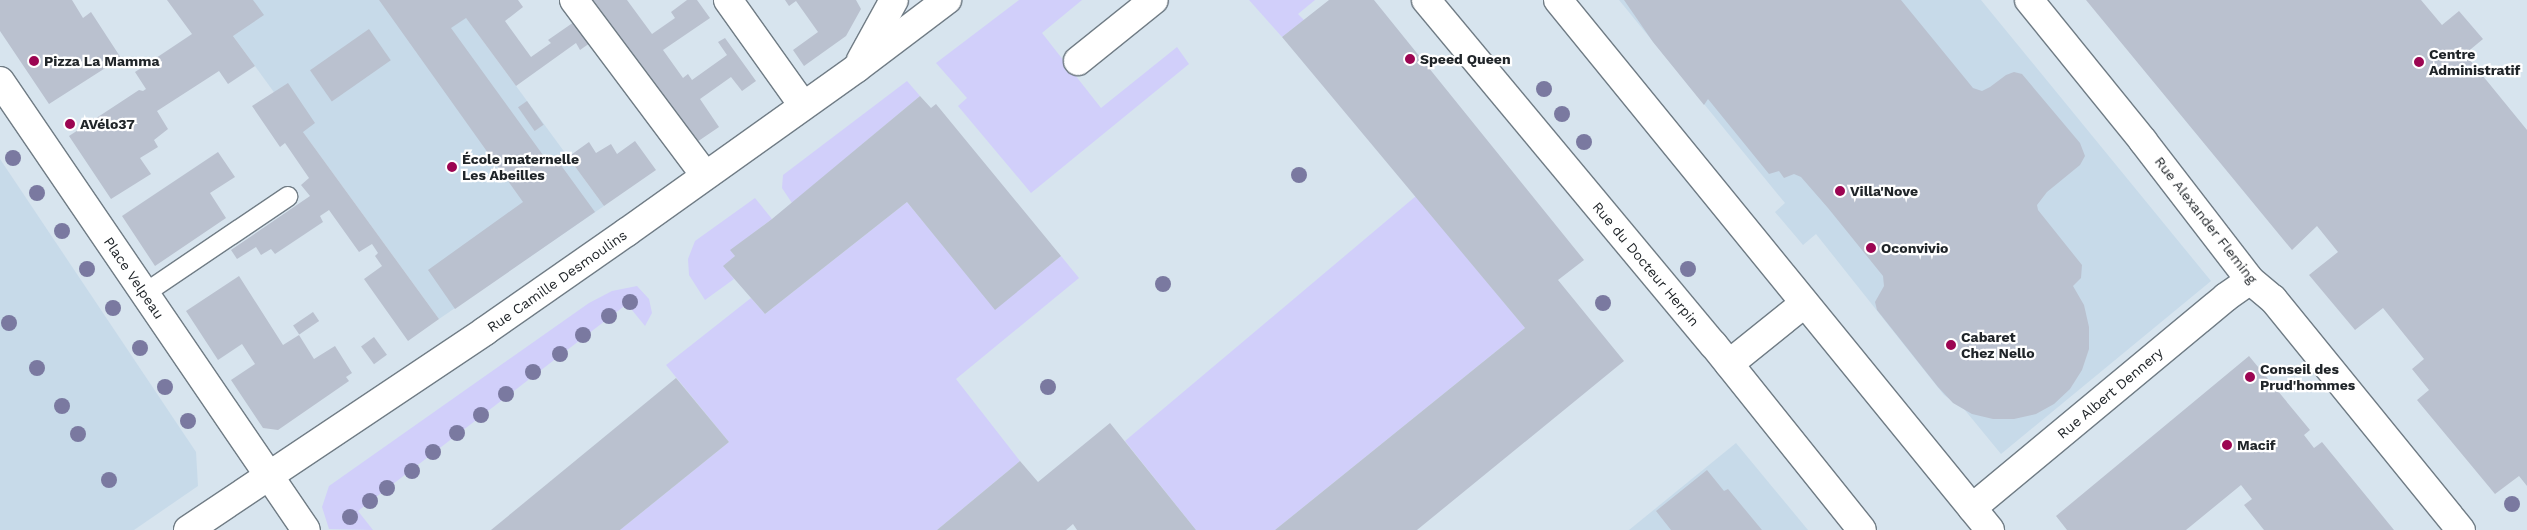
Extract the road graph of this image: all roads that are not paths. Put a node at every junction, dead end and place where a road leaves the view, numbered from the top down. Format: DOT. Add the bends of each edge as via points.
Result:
graph roads {
  1 [pos="574,0"];
  2 [pos="728,0"];
  3 [pos="894,0"];
  4 [pos="947,0"];
  5 [pos="1154,0"];
  6 [pos="1426,0"];
  7 [pos="1558,0"];
  8 [pos="2029,0"];
  9 [pos="1078,61"];
  10 [pos="857,68"];
  11 [pos="0,81"];
  12 [pos="803,106"];
  13 [pos="705,175"];
  14 [pos="287,196"];
  15 [pos="2250,280"];
  16 [pos="144,293"];
  17 [pos="1805,303"];
  18 [pos="1729,364"];
  19 [pos="268,476"];
  20 [pos="1972,508"];
  21 [pos="188,530"];
  22 [pos="306,530"];
  23 [pos="1862,530"];
  24 [pos="1990,530"];
  25 [pos="2461,530"];
  1 -- 13 [label="street"];
  2 -- 12 [label="street"];
  3 -- 10 [label="street, Rue Camille Desmoulins"];
  4 -- 10 [label="street"];
  5 -- 9 [label="street"];
  6 -- 18 [label="street, Rue du Docteur Herpin"];
  7 -- 17 [label="street"];
  8 -- 15 [label="street, Rue Alexander Fleming" via="2143,140"];
  10 -- 12 [label="street, Rue Camille Desmoulins"];
  11 -- 16 [label="street, Place Velpeau"];
  12 -- 13 [label="street, Rue Camille Desmoulins"];
  13 -- 19 [label="street, Rue Camille Desmoulins" via="485,330"];
  14 -- 16 [label="lane"];
  15 -- 20 [label="street, Rue Albert Dennery"];
  15 -- 25 [label="street, Rue Alexander Fleming" via="2273,299"];
  16 -- 19 [label="street, Place Velpeau"];
  17 -- 18 [label="street"];
  17 -- 20 [label="street"];
  18 -- 23 [label="street, Rue du Docteur Herpin"];
  19 -- 21 [label="street, Rue Camille Desmoulins"];
  19 -- 22 [label="street, Place Velpeau"];
  20 -- 24 [label="street"];
}
